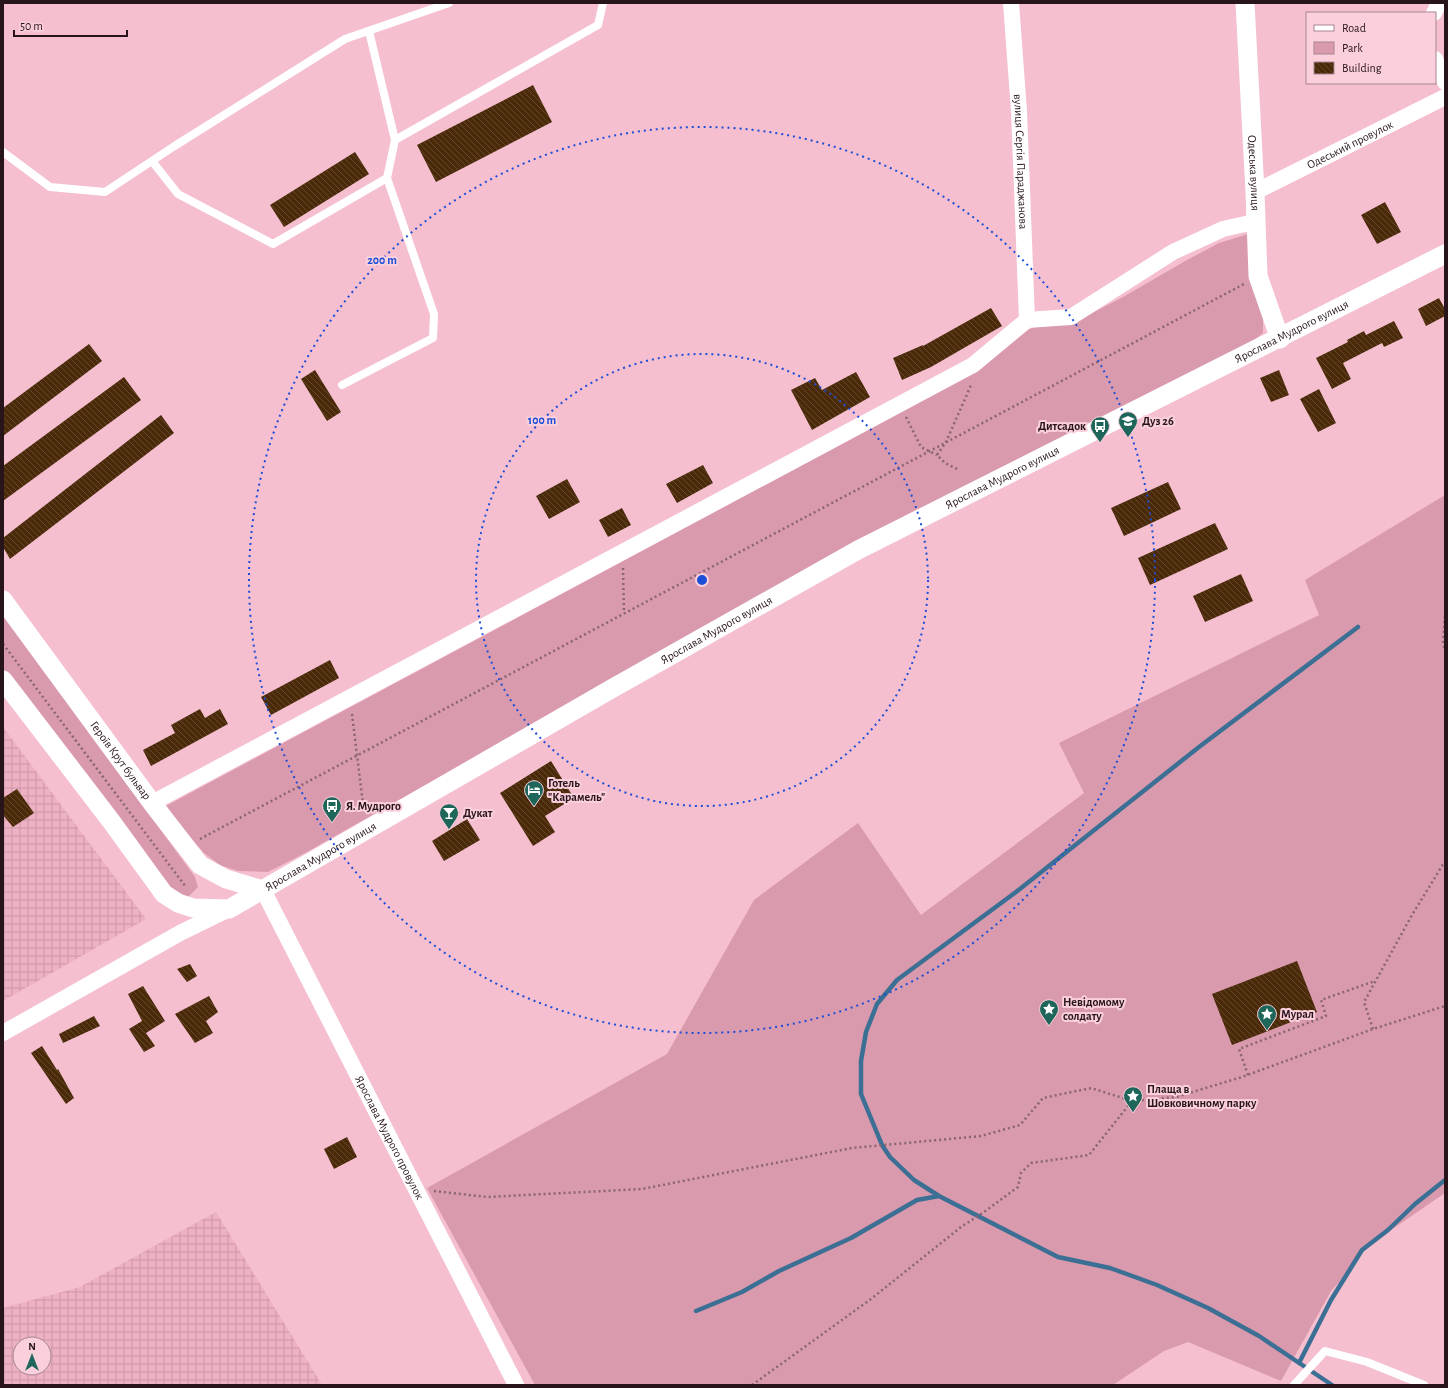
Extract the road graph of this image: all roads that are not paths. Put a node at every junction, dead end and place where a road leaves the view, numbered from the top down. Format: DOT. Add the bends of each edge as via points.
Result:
graph roads {
  1 [pos="449,3"];
  2 [pos="603,3"];
  3 [pos="1011,3"];
  4 [pos="1245,3"];
  5 [pos="1442,3"];
  6 [pos="1434,12"];
  7 [pos="369,31"];
  8 [pos="1436,61"];
  9 [pos="1445,82"];
  10 [pos="1445,97"];
  11 [pos="395,140"];
  12 [pos="3,152"];
  13 [pos="152,161"];
  14 [pos="387,178"];
  15 [pos="1255,192"];
  16 [pos="1257,223"];
  17 [pos="1445,254"];
  18 [pos="1027,320"];
  19 [pos="1280,339"];
  20 [pos="342,385"];
  21 [pos="3,600"];
  22 [pos="3,680"];
  23 [pos="152,803"];
  24 [pos="263,890"];
  25 [pos="229,909"];
  26 [pos="3,1033"];
  27 [pos="516,1385"];
  28 [pos="1294,1385"];
  29 [pos="1424,1385"];
  1 -- 7 [label="lane"];
  2 -- 11 [label="lane" via="598,25"];
  3 -- 18 [label="street, вулиця Сергія Параджанова" via="1019,111"];
  4 -- 15 [label="street, Одеська вулиця"];
  5 -- 6 [label="street"];
  7 -- 11 [label="lane"];
  7 -- 13 [label="lane" via="345,39"];
  8 -- 9 [label="street"];
  10 -- 15 [label="street, Одеський провулок"];
  11 -- 14 [label="lane"];
  12 -- 13 [label="lane" via="50,187 105,192"];
  13 -- 14 [label="lane" via="178,194 273,244"];
  14 -- 20 [label="lane" via="434,314 432,338"];
  15 -- 16 [label="street, Одеська вулиця"];
  16 -- 18 [label="street" via="1223,229 1173,252 1071,317"];
  16 -- 19 [label="street, Одеська вулиця" via="1258,276"];
  17 -- 19 [label="street, Ярослава Мудрого вулиця"];
  18 -- 23 [label="street" via="973,365"];
  19 -- 24 [label="street, Ярослава Мудрого вулиця" via="858,550"];
  21 -- 23 [label="street, Героїв Крут бульвар"];
  22 -- 25 [label="street" via="164,894 178,904 193,908"];
  23 -- 24 [label="street, Героїв Крут бульвар" via="200,866 226,879"];
  24 -- 25 [label="street, Ярослава Мудрого вулиця"];
  24 -- 27 [label="street, Ярослава Мудрого провулок"];
  25 -- 26 [label="street, Ярослава Мудрого вулиця" via="180,933"];
  28 -- 29 [label="lane" via="1325,1351 1367,1362"];
}
